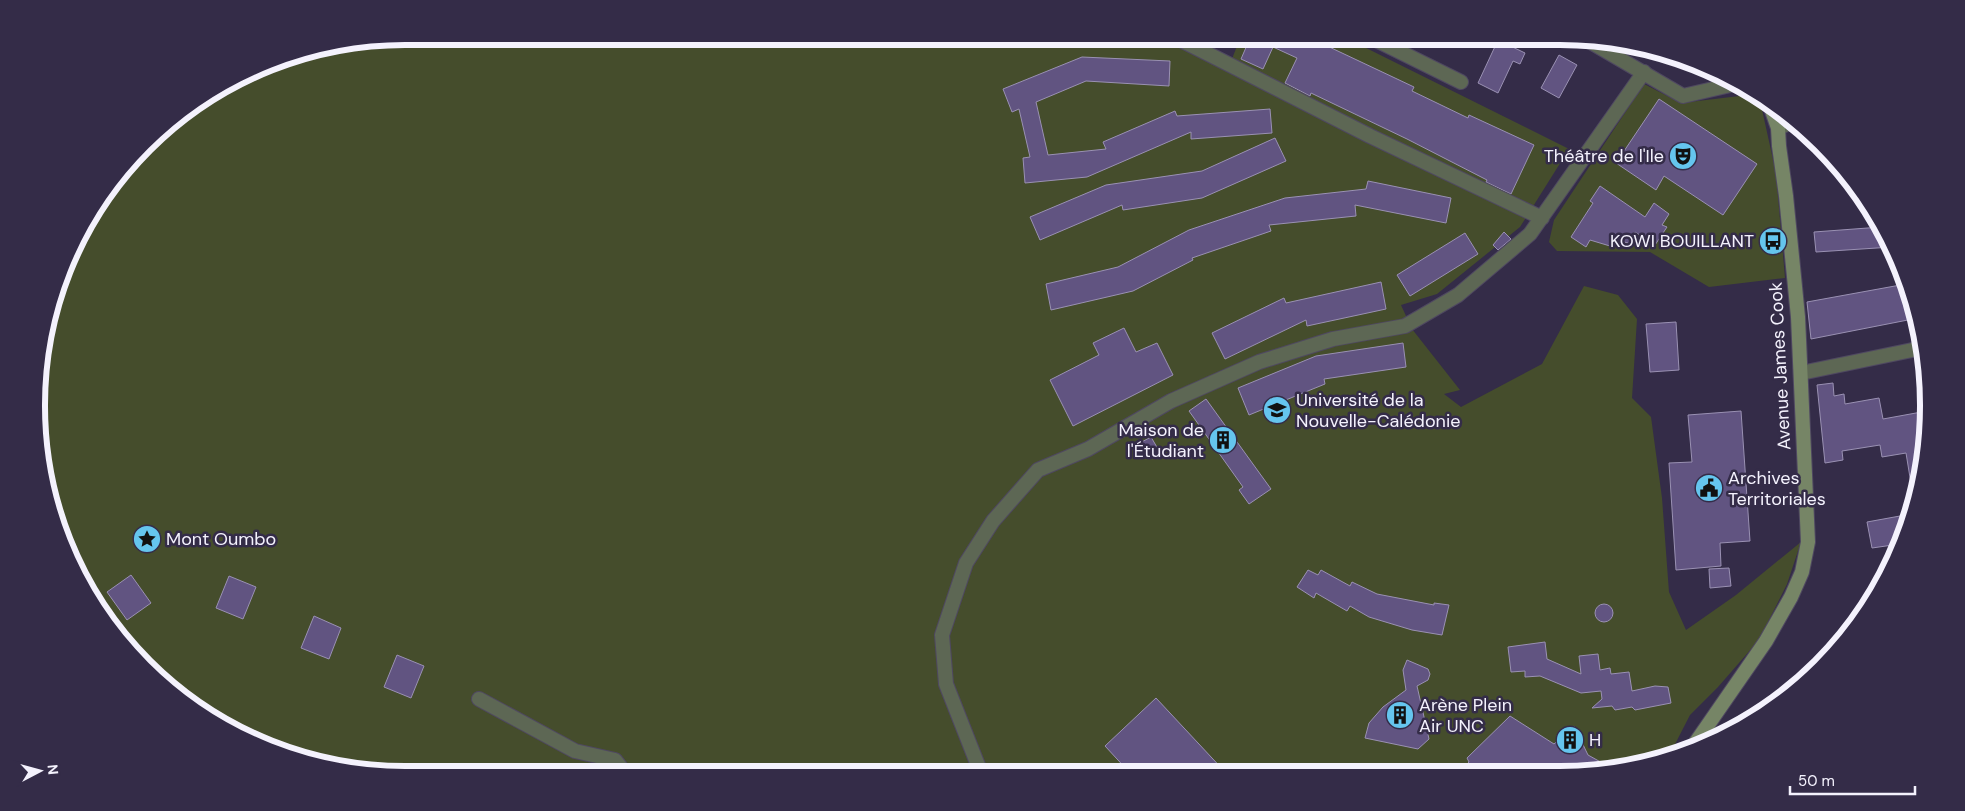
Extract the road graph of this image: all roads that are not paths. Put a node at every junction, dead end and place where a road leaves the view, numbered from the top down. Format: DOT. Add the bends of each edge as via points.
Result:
graph roads {
  1 [pos="1191,45"];
  2 [pos="1386,45"];
  3 [pos="1600,47"];
  4 [pos="1644,72"];
  5 [pos="1461,82"];
  6 [pos="1726,86"];
  7 [pos="1774,115"];
  8 [pos="1786,125"];
  9 [pos="1778,128"];
  10 [pos="1542,218"];
  11 [pos="1915,349"];
  12 [pos="1801,373"];
  13 [pos="479,699"];
  14 [pos="1699,738"];
  15 [pos="620,766"];
  16 [pos="978,766"];
  1 -- 10 [label="street"];
  2 -- 5 [label="street"];
  3 -- 4 [label="street"];
  4 -- 6 [label="street" via="1683,96"];
  4 -- 10 [label="street"];
  7 -- 9 [label="main road, Avenue James Cook"];
  8 -- 9 [label="street"];
  9 -- 12 [label="main road, Avenue James Cook"];
  10 -- 16 [label="street" via="1523,242 1458,295 1405,326 1333,339 1259,362 1171,401 1088,449 1038,470 993,521 966,564 942,635 946,684"];
  11 -- 12 [label="street"];
  12 -- 14 [label="main road, Avenue James Cook" via="1808,542 1802,572 1766,642"];
  13 -- 15 [label="street" via="574,751 615,760"];
}
